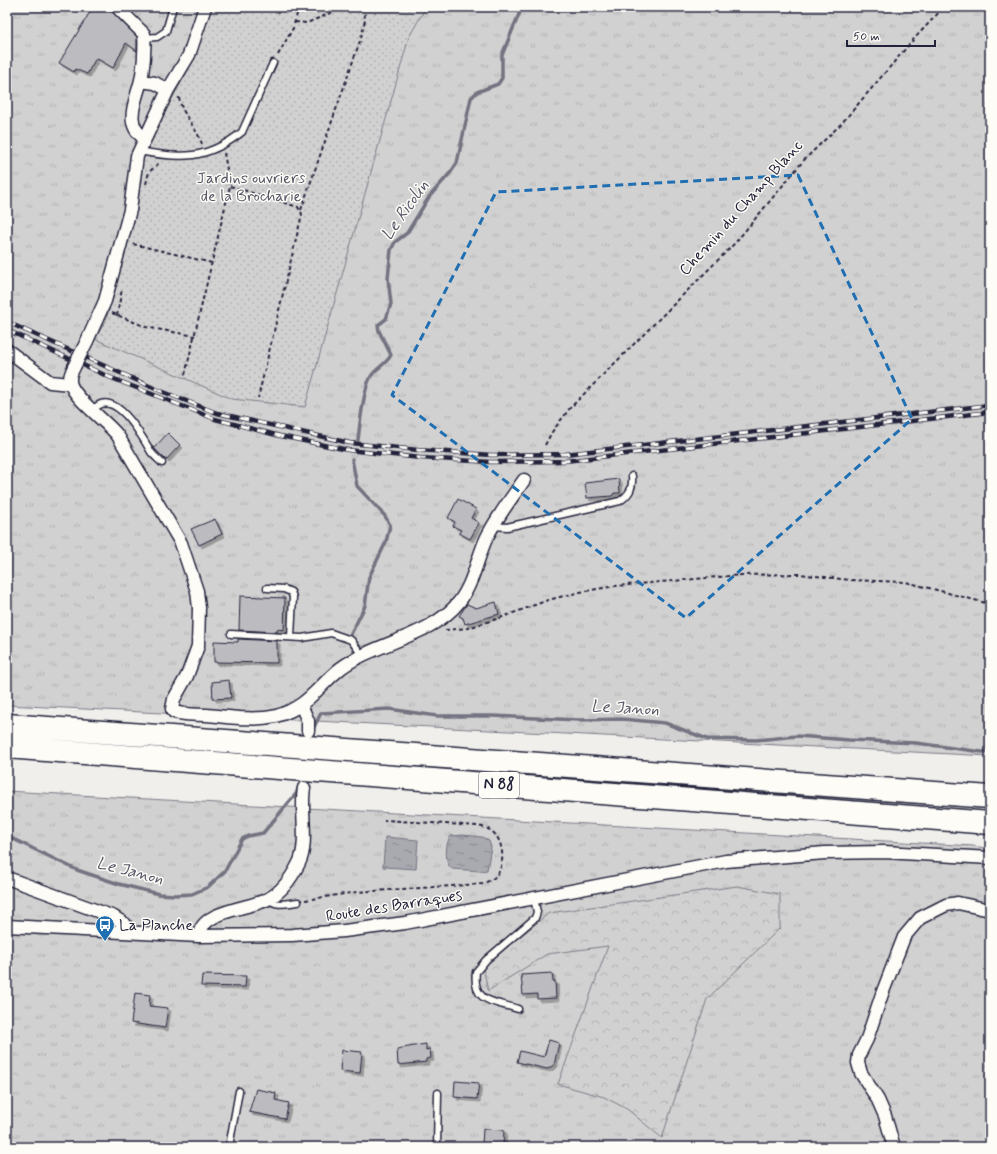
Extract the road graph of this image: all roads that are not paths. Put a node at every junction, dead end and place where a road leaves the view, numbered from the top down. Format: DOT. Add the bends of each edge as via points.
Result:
graph roads {
  1 [pos="117,7"];
  2 [pos="173,7"];
  3 [pos="205,7"];
  4 [pos="144,38"];
  5 [pos="273,63"];
  6 [pos="141,81"];
  7 [pos="174,91"];
  8 [pos="144,138"];
  9 [pos="139,151"];
  10 [pos="7,350"];
  11 [pos="70,384"];
  12 [pos="93,410"];
  13 [pos="162,463"];
  14 [pos="632,476"];
  15 [pos="524,480"];
  16 [pos="493,526"];
  17 [pos="267,588"];
  18 [pos="231,634"];
  19 [pos="291,637"];
  20 [pos="362,655"];
  21 [pos="301,705"];
  22 [pos="7,725"];
  23 [pos="308,731"];
  24 [pos="7,747"];
  25 [pos="304,788"];
  26 [pos="990,797"];
  27 [pos="990,823"];
  28 [pos="990,858"];
  29 [pos="7,878"];
  30 [pos="269,898"];
  31 [pos="534,898"];
  32 [pos="298,902"];
  33 [pos="990,910"];
  34 [pos="7,926"];
  35 [pos="128,932"];
  36 [pos="199,936"];
  37 [pos="518,1009"];
  38 [pos="239,1091"];
  39 [pos="438,1093"];
  40 [pos="229,1147"];
  41 [pos="437,1147"];
  42 [pos="894,1147"];
  1 -- 4 [label="street" via="140,29"];
  2 -- 4 [label="lane" via="166,32 157,38"];
  3 -- 7 [label="street"];
  4 -- 6 [label="street"];
  5 -- 9 [label="lane" via="242,132 222,146 183,157"];
  6 -- 7 [label="street" via="155,83"];
  6 -- 8 [label="street" via="134,103 132,122"];
  7 -- 8 [label="street"];
  8 -- 9 [label="street"];
  9 -- 11 [label="street, bridge" via="130,210 106,301 74,367"];
  10 -- 11 [label="street" via="50,382"];
  11 -- 12 [label="street" via="80,399"];
  12 -- 13 [label="lane" via="98,405 106,404 125,414 137,427 151,452"];
  12 -- 21 [label="street" via="118,436 176,533 197,591 198,646 172,709 178,713 260,718 277,715"];
  14 -- 16 [label="lane" via="632,488 620,501 507,527"];
  15 -- 16 [label="street"];
  16 -- 20 [label="street" via="467,588 446,614 427,626"];
  17 -- 19 [label="lane" via="291,592"];
  18 -- 19 [label="lane"];
  19 -- 20 [label="lane" via="338,635 351,640"];
  20 -- 21 [label="street" via="341,668"];
  21 -- 23 [label="street" via="308,721"];
  22 -- 26 [label="highway, N 88"];
  24 -- 27 [label="highway, N 88"];
  25 -- 30 [label="street" via="303,846 300,861 283,888"];
  28 -- 31 [label="street, Route des Barraques" via="884,852 781,856 719,862"];
  29 -- 35 [label="street" via="114,916 125,924"];
  30 -- 32 [label="lane" via="278,904"];
  30 -- 36 [label="street" via="219,914 202,926"];
  31 -- 36 [label="street, Route des Barraques" via="344,932"];
  31 -- 37 [label="lane" via="535,918 479,966 475,978 477,989 484,999"];
  33 -- 42 [label="street" via="958,903 946,905 920,918 904,937 858,1063 885,1116"];
  34 -- 35 [label="street, Route des Barraques"];
  35 -- 36 [label="street, Route des Barraques"];
  38 -- 40 [label="lane"];
  39 -- 41 [label="lane"];
}
